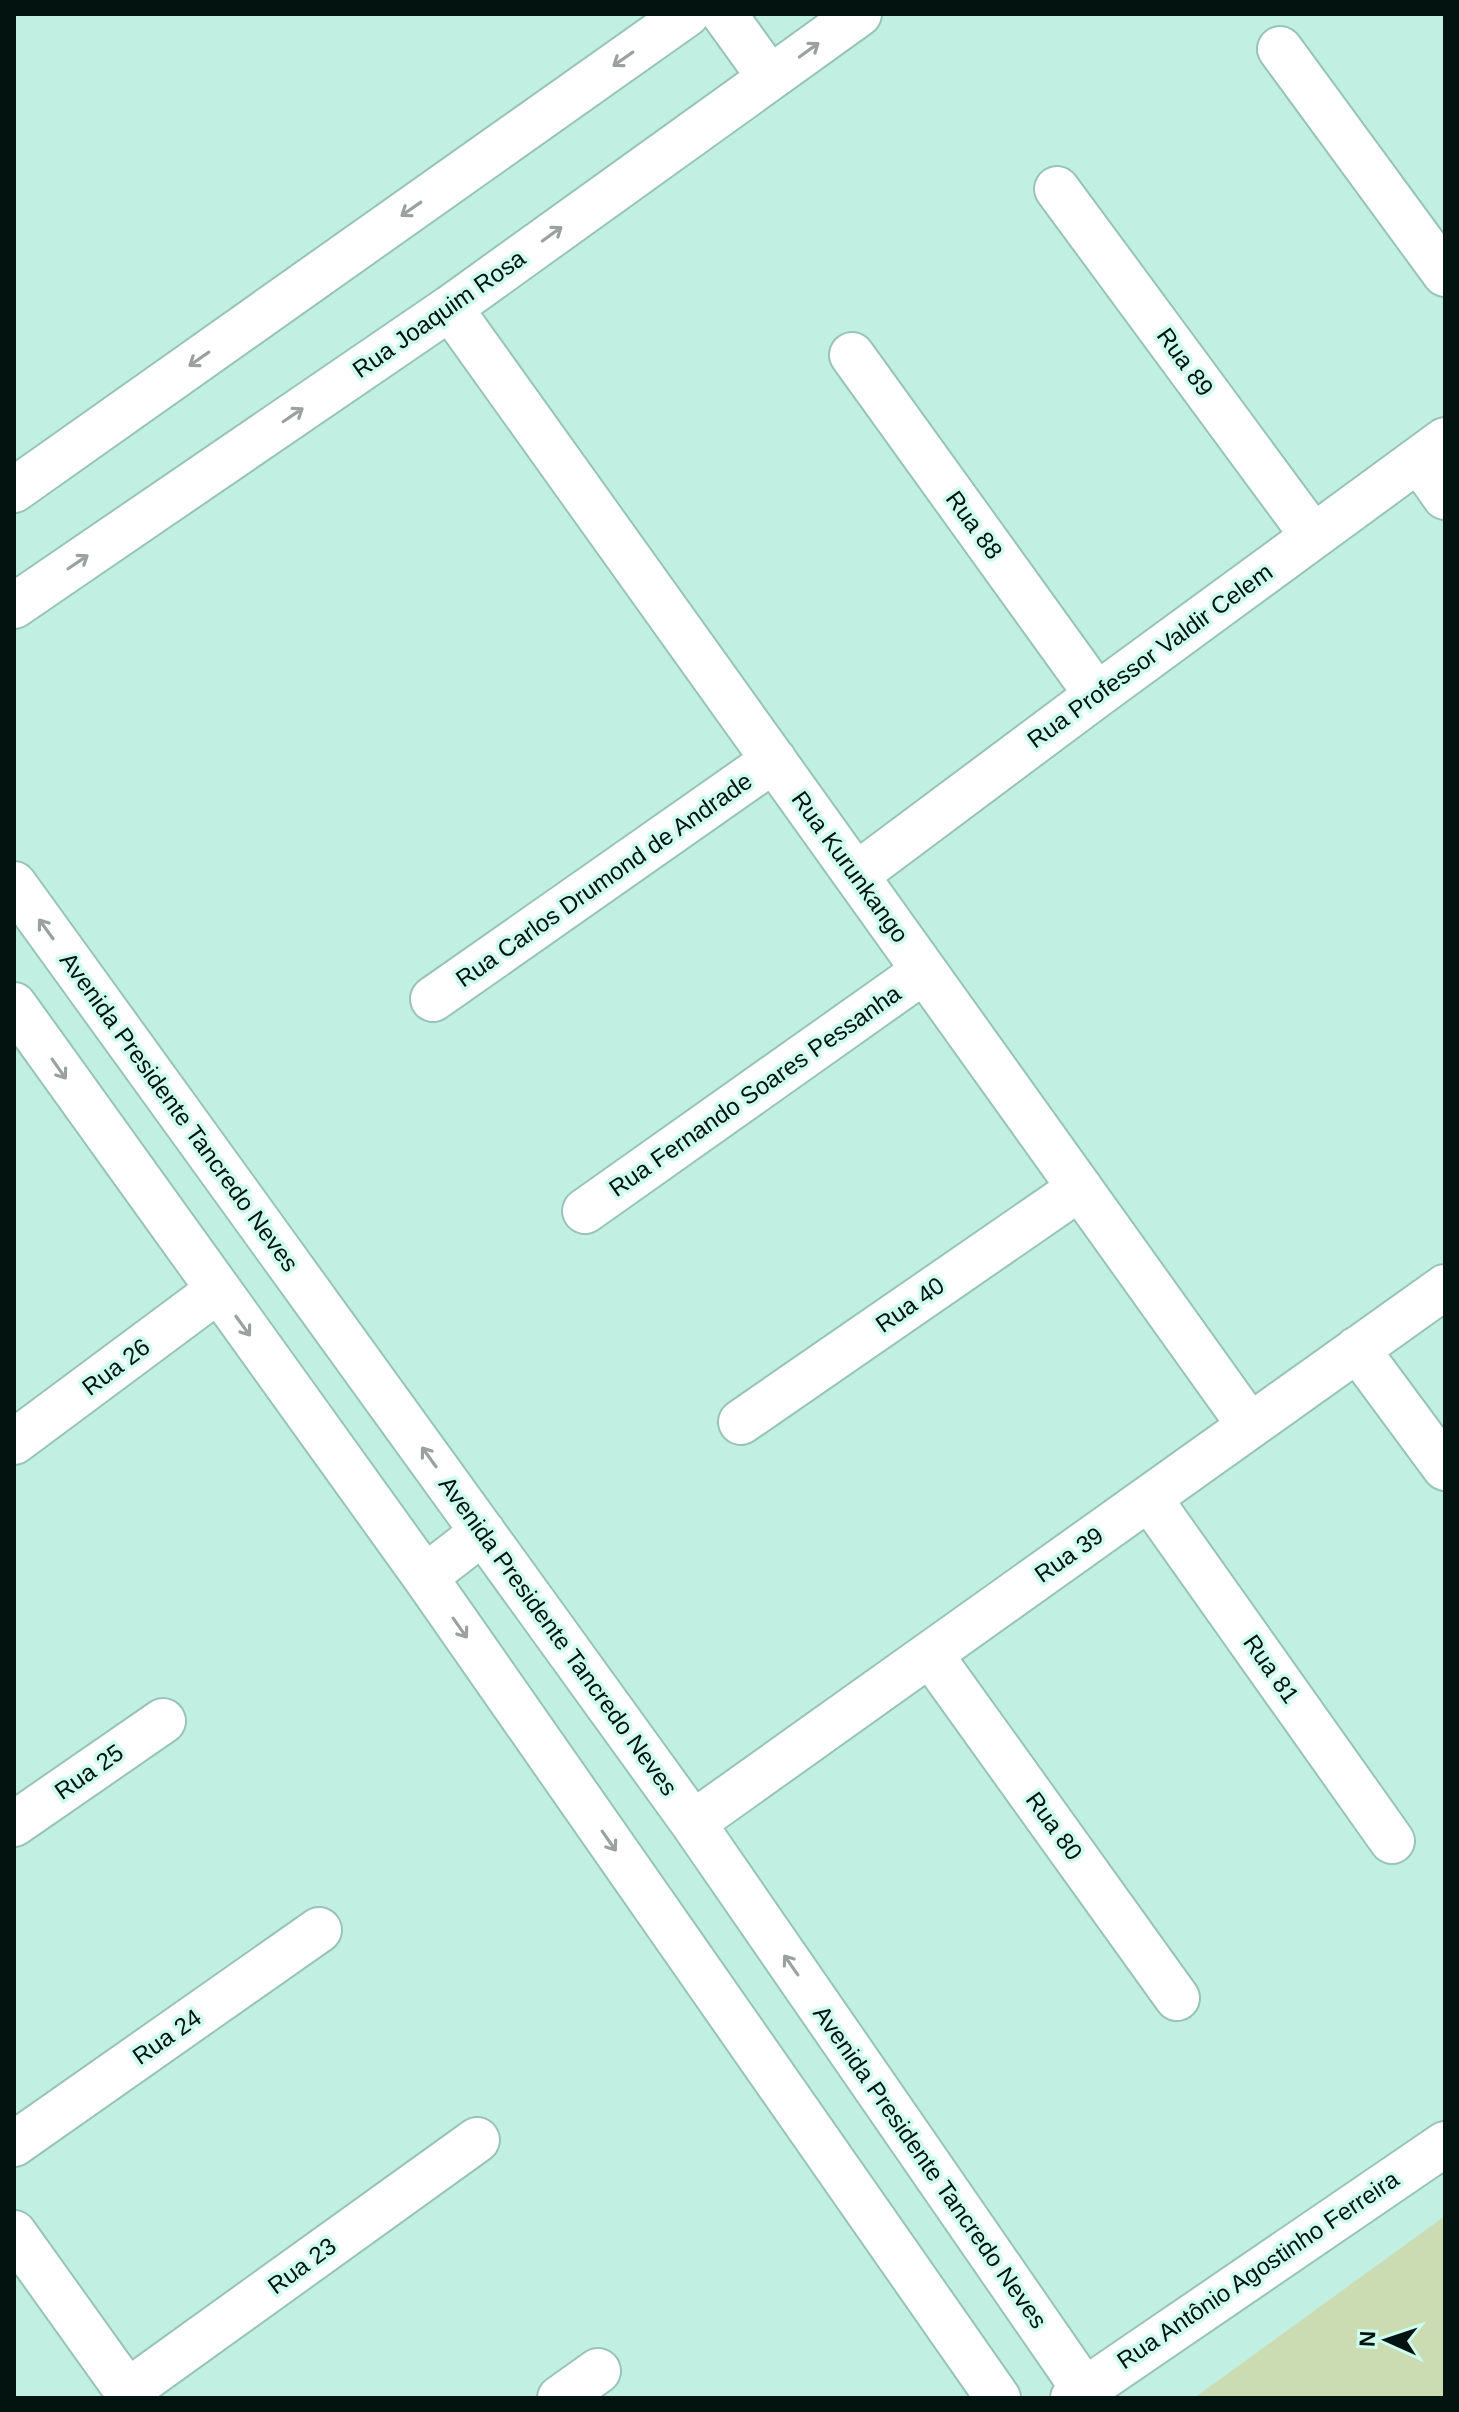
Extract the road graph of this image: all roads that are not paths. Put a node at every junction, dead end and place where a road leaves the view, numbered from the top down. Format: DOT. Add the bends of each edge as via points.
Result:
graph roads {
  1 [pos="687,14"];
  2 [pos="724,14"];
  3 [pos="859,14"];
  4 [pos="1280,49"];
  5 [pos="770,78"];
  6 [pos="1057,189"];
  7 [pos="1445,274"];
  8 [pos="450,308"];
  9 [pos="852,355"];
  10 [pos="1432,450"];
  11 [pos="14,490"];
  12 [pos="1445,497"];
  13 [pos="1313,536"];
  14 [pos="14,606"];
  15 [pos="1097,695"];
  16 [pos="774,760"];
  17 [pos="856,875"];
  18 [pos="14,884"];
  19 [pos="924,971"];
  20 [pos="433,999"];
  21 [pos="14,1005"];
  22 [pos="1080,1188"];
  23 [pos="585,1211"];
  24 [pos="1445,1287"];
  25 [pos="217,1291"];
  26 [pos="1357,1349"];
  27 [pos="741,1422"];
  28 [pos="1250,1426"];
  29 [pos="14,1442"];
  30 [pos="1445,1468"];
  31 [pos="1149,1498"];
  32 [pos="483,1532"];
  33 [pos="425,1577"];
  34 [pos="930,1654"];
  35 [pos="163,1721"];
  36 [pos="693,1823"];
  37 [pos="14,1824"];
  38 [pos="1392,1841"];
  39 [pos="319,1930"];
  40 [pos="1177,1998"];
  41 [pos="477,2140"];
  42 [pos="14,2144"];
  43 [pos="1445,2144"];
  44 [pos="14,2233"];
  45 [pos="28,2286"];
  46 [pos="598,2371"];
  47 [pos="130,2395"];
  48 [pos="1082,2395"];
  49 [pos="560,2398"];
  50 [pos="998,2398"];
  1 -- 11 [label="street, one-way"];
  2 -- 5 [label="street"];
  5 -- 3 [label="street, Rua Joaquim Rosa, one-way"];
  4 -- 7 [label="street"];
  8 -- 5 [label="street, Rua Joaquim Rosa, one-way"];
  6 -- 13 [label="street, Rua 89"];
  14 -- 8 [label="street, Rua Joaquim Rosa, one-way"];
  8 -- 16 [label="street, Rua Kurunkango"];
  9 -- 15 [label="street, Rua 88"];
  10 -- 12 [label="street"];
  10 -- 13 [label="street, Rua Professor Valdir Celem"];
  13 -- 15 [label="street, Rua Professor Valdir Celem"];
  15 -- 17 [label="street, Rua Professor Valdir Celem"];
  16 -- 17 [label="street, Rua Kurunkango"];
  16 -- 20 [label="street, Rua Carlos Drumond de Andrade"];
  17 -- 19 [label="street, Rua Kurunkango"];
  32 -- 18 [label="street, Avenida Presidente Tancredo Neves, one-way"];
  19 -- 22 [label="street, Rua Kurunkango"];
  19 -- 23 [label="street, Rua Fernando Soares Pessanha"];
  21 -- 25 [label="street, one-way"];
  22 -- 27 [label="street, Rua 40"];
  22 -- 28 [label="street, Rua Kurunkango"];
  24 -- 26 [label="street, Rua 39"];
  25 -- 29 [label="street, Rua 26"];
  25 -- 33 [label="street, one-way"];
  26 -- 28 [label="street, Rua 39"];
  26 -- 30 [label="street"];
  28 -- 31 [label="street, Rua 39"];
  31 -- 34 [label="street, Rua 39"];
  31 -- 38 [label="street, Rua 81"];
  32 -- 33 [label="street"];
  32 -- 36 [label="street, Avenida Presidente Tancredo Neves"];
  33 -- 50 [label="street, one-way"];
  34 -- 36 [label="street, Rua 39"];
  34 -- 40 [label="street, Rua 80"];
  35 -- 37 [label="street, Rua 25"];
  48 -- 36 [label="street, Avenida Presidente Tancredo Neves, one-way"];
  39 -- 42 [label="street, Rua 24"];
  41 -- 47 [label="street, Rua 23"];
  43 -- 48 [label="street, Rua Antônio Agostinho Ferreira"];
  44 -- 45 [label="street"];
  45 -- 47 [label="street"];
  46 -- 49 [label="street"];
}
